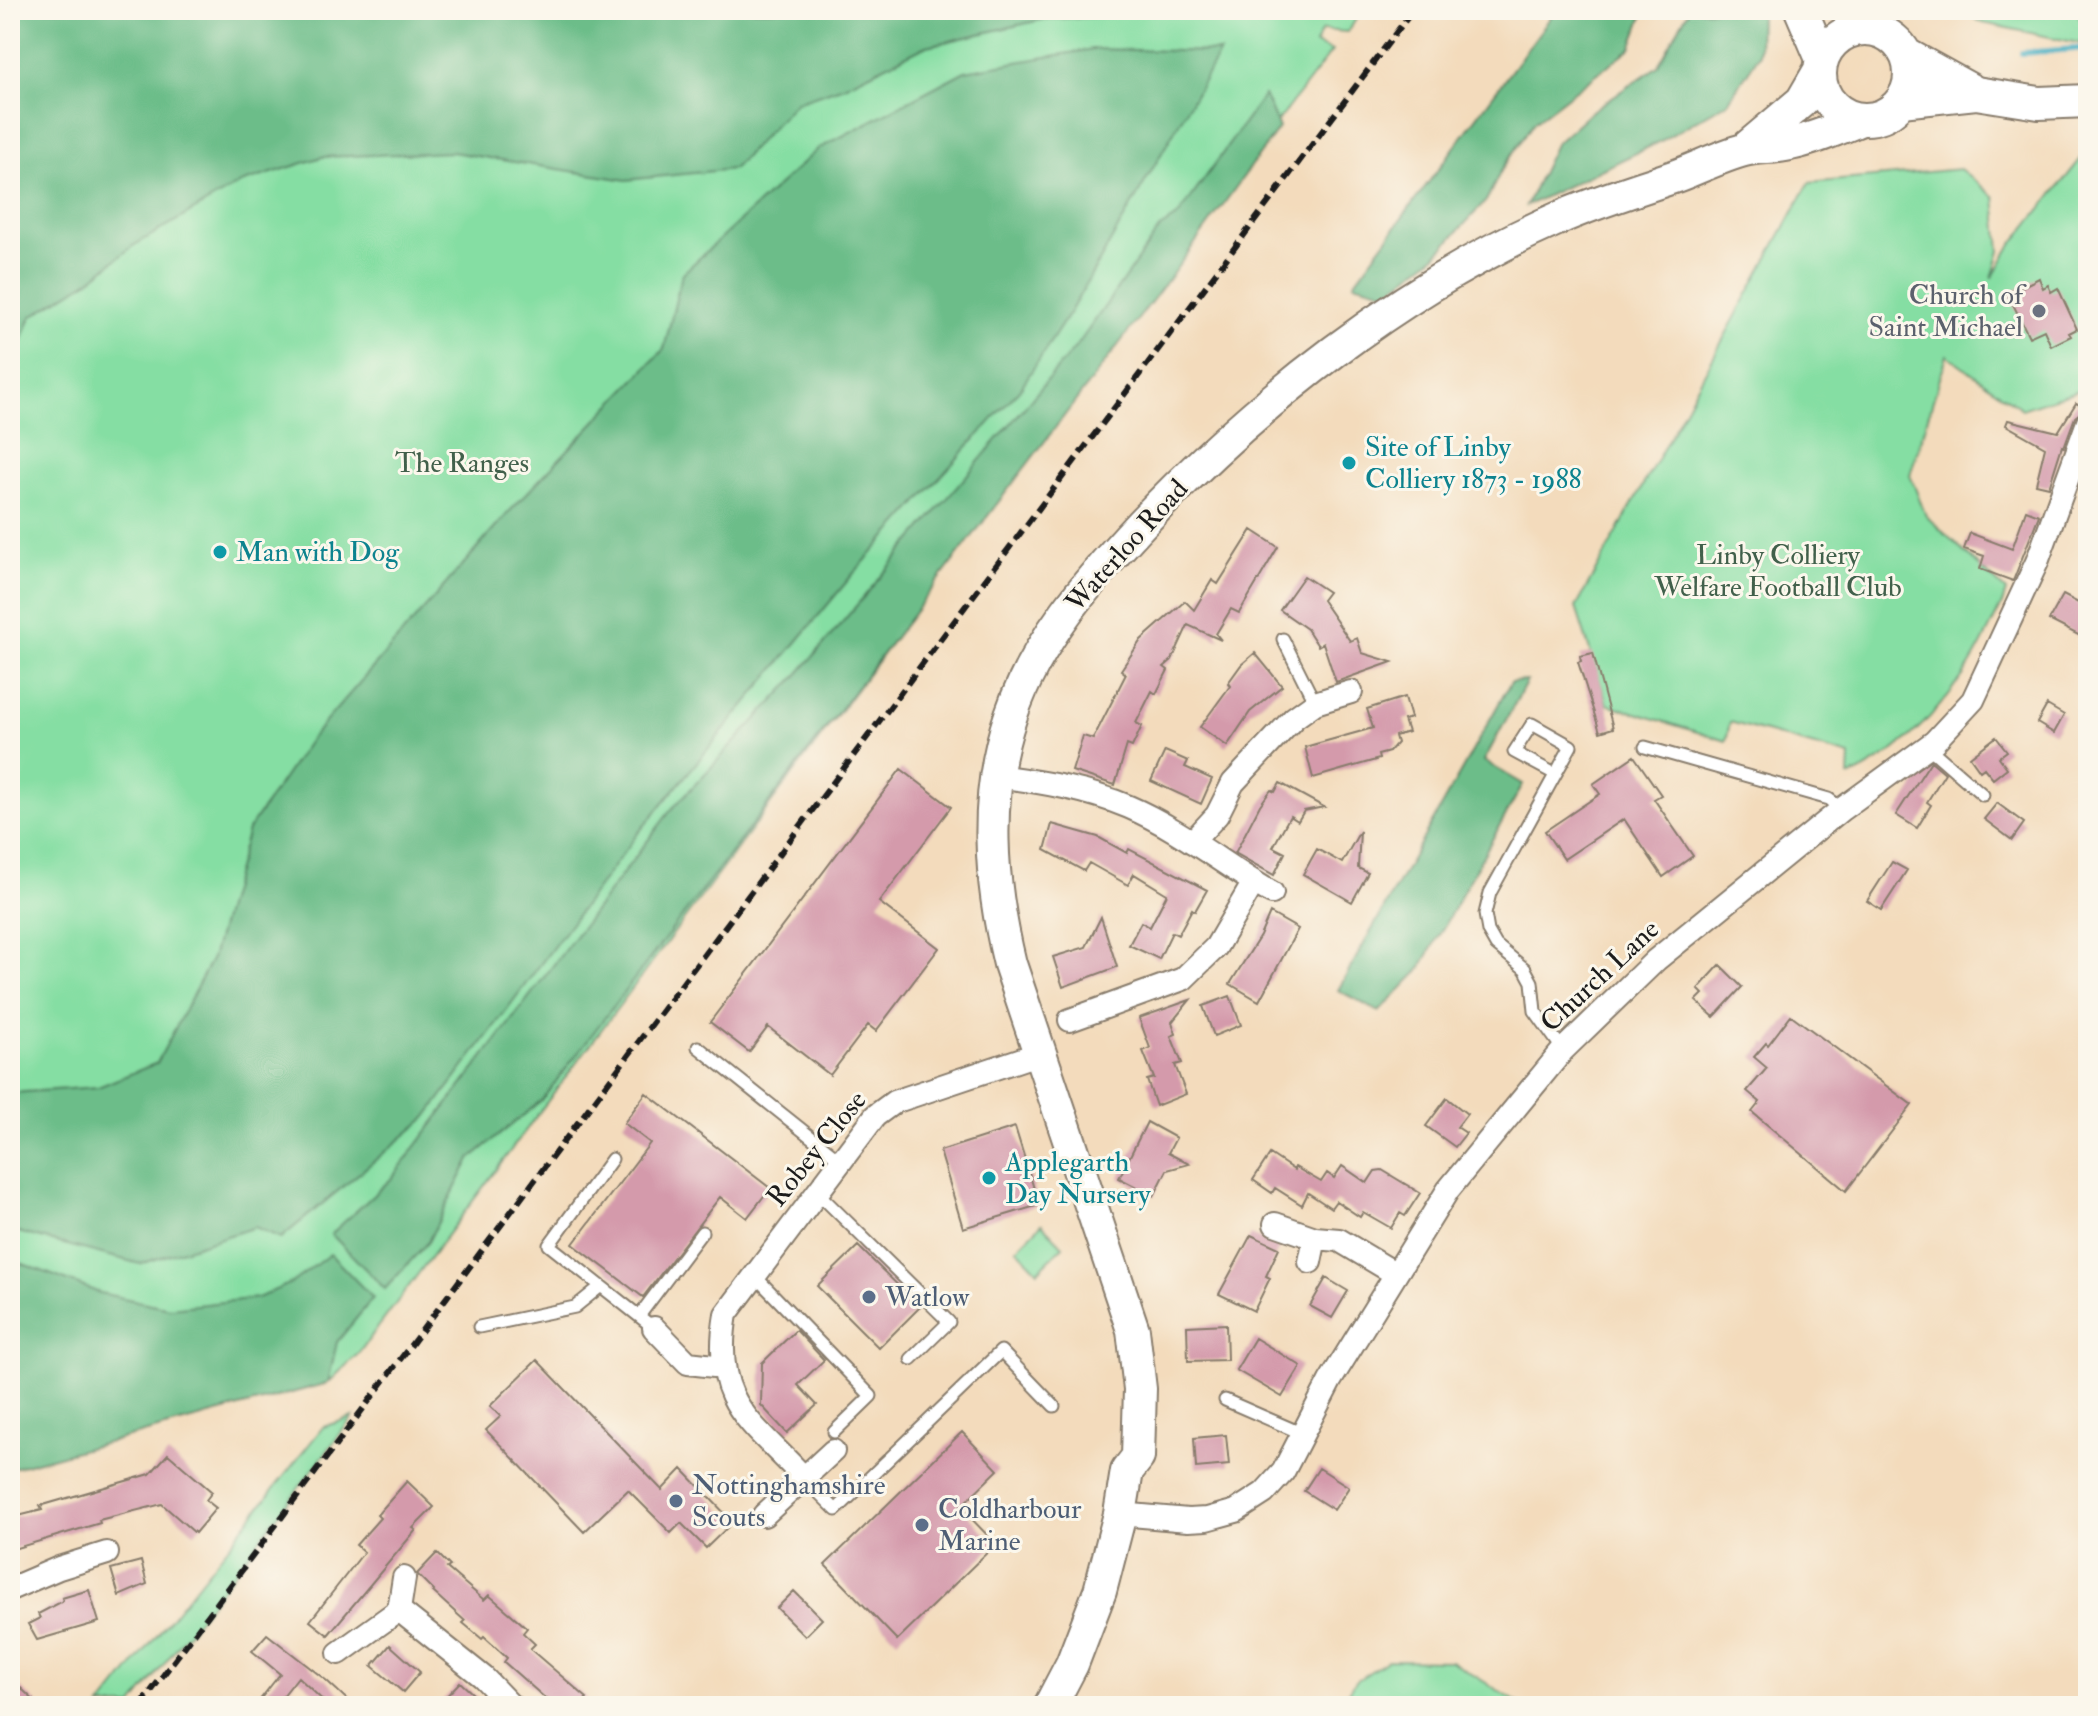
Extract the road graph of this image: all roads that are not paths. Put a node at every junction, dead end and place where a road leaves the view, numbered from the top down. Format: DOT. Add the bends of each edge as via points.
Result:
graph roads {
  1 [pos="1801,10"];
  2 [pos="1823,10"];
  3 [pos="1857,29"];
  4 [pos="1907,55"];
  5 [pos="1821,64"];
  6 [pos="1976,93"];
  7 [pos="1901,101"];
  8 [pos="2088,101"];
  9 [pos="1859,120"];
  10 [pos="1744,150"];
  11 [pos="2088,422"];
  12 [pos="1283,639"];
  13 [pos="1351,692"];
  14 [pos="1315,703"];
  15 [pos="1645,747"];
  16 [pos="1928,747"];
  17 [pos="1555,774"];
  18 [pos="997,776"];
  19 [pos="1983,795"];
  20 [pos="1842,809"];
  21 [pos="1192,842"];
  22 [pos="1070,1020"];
  23 [pos="698,1047"];
  24 [pos="1563,1050"];
  25 [pos="1040,1053"];
  26 [pos="612,1159"];
  27 [pos="841,1161"];
  28 [pos="817,1192"];
  29 [pos="1275,1224"];
  30 [pos="702,1232"];
  31 [pos="1315,1238"];
  32 [pos="1310,1262"];
  33 [pos="1396,1274"];
  34 [pos="755,1276"];
  35 [pos="601,1286"];
  36 [pos="646,1322"];
  37 [pos="479,1327"];
  38 [pos="911,1359"];
  39 [pos="723,1367"];
  40 [pos="1225,1400"];
  41 [pos="1054,1406"];
  42 [pos="1303,1434"];
  43 [pos="833,1441"];
  44 [pos="804,1478"];
  45 [pos="1120,1514"];
  46 [pos="764,1515"];
  47 [pos="107,1553"];
  48 [pos="404,1578"];
  49 [pos="10,1589"];
  50 [pos="399,1610"];
  51 [pos="339,1653"];
  52 [pos="511,1706"];
  53 [pos="1050,1706"];
  1 -- 5 [label="street"];
  2 -- 3 [label="street"];
  3 -- 4 [label="street" via="1887,34"];
  3 -- 5 [label="street" via="1832,43"];
  4 -- 6 [label="street"];
  4 -- 7 [label="street" via="1910,84"];
  5 -- 9 [label="street" via="1824,93 1833,107"];
  5 -- 10 [label="street, Waterloo Road" via="1802,101"];
  6 -- 7 [label="street"];
  6 -- 8 [label="street" via="2039,103"];
  7 -- 9 [label="street" via="1888,114"];
  9 -- 10 [label="street, Waterloo Road" via="1807,140"];
  10 -- 18 [label="street, Waterloo Road" via="1559,218 1495,248 1380,317 1254,418 1176,487 1089,581 1034,663 1011,715"];
  11 -- 16 [label="street, Church Lane" via="2037,562 1973,700"];
  12 -- 14 [label="lane"];
  13 -- 14 [label="street"];
  14 -- 21 [label="street" via="1233,783 1217,815"];
  15 -- 20 [label="lane" via="1829,799"];
  16 -- 19 [label="lane"];
  16 -- 20 [label="street, Church Lane"];
  17 -- 17 [label="lane" via="1571,746 1532,724 1514,752"];
  17 -- 24 [label="lane" via="1490,893 1485,914 1496,945 1525,969 1535,1011"];
  18 -- 21 [label="street" via="1055,784 1129,807"];
  18 -- 25 [label="street, Waterloo Road" via="992,859 997,912"];
  20 -- 24 [label="street, Church Lane" via="1656,960"];
  21 -- 22 [label="street" via="1263,888 1183,979"];
  23 -- 27 [label="lane"];
  24 -- 33 [label="street, Church Lane" via="1448,1190"];
  25 -- 27 [label="street, Robey Close" via="894,1102 875,1116"];
  25 -- 45 [label="street, Waterloo Road" via="1133,1330 1140,1389 1138,1457 1127,1471"];
  26 -- 35 [label="lane" via="549,1245"];
  27 -- 28 [label="street, Robey Close"];
  28 -- 34 [label="street, Robey Close"];
  28 -- 38 [label="lane" via="949,1322"];
  29 -- 31 [label="street"];
  30 -- 36 [label="lane"];
  31 -- 32 [label="street"];
  31 -- 33 [label="street" via="1339,1240"];
  33 -- 42 [label="street, Church Lane"];
  34 -- 39 [label="street, Robey Close" via="726,1314"];
  34 -- 43 [label="lane" via="871,1396"];
  35 -- 36 [label="lane"];
  35 -- 37 [label="lane" via="575,1307"];
  36 -- 39 [label="street" via="688,1363"];
  39 -- 44 [label="street, Robey Close" via="735,1405"];
  40 -- 42 [label="lane"];
  41 -- 44 [label="lane" via="1001,1351 836,1510"];
  42 -- 45 [label="street, Church Lane" via="1283,1472 1264,1493 1236,1511 1188,1520"];
  43 -- 44 [label="street"];
  44 -- 46 [label="street"];
  45 -- 53 [label="street, Waterloo Road" via="1100,1591"];
  47 -- 49 [label="street"];
  48 -- 50 [label="street"];
  50 -- 51 [label="street"];
  50 -- 52 [label="street"];
}
